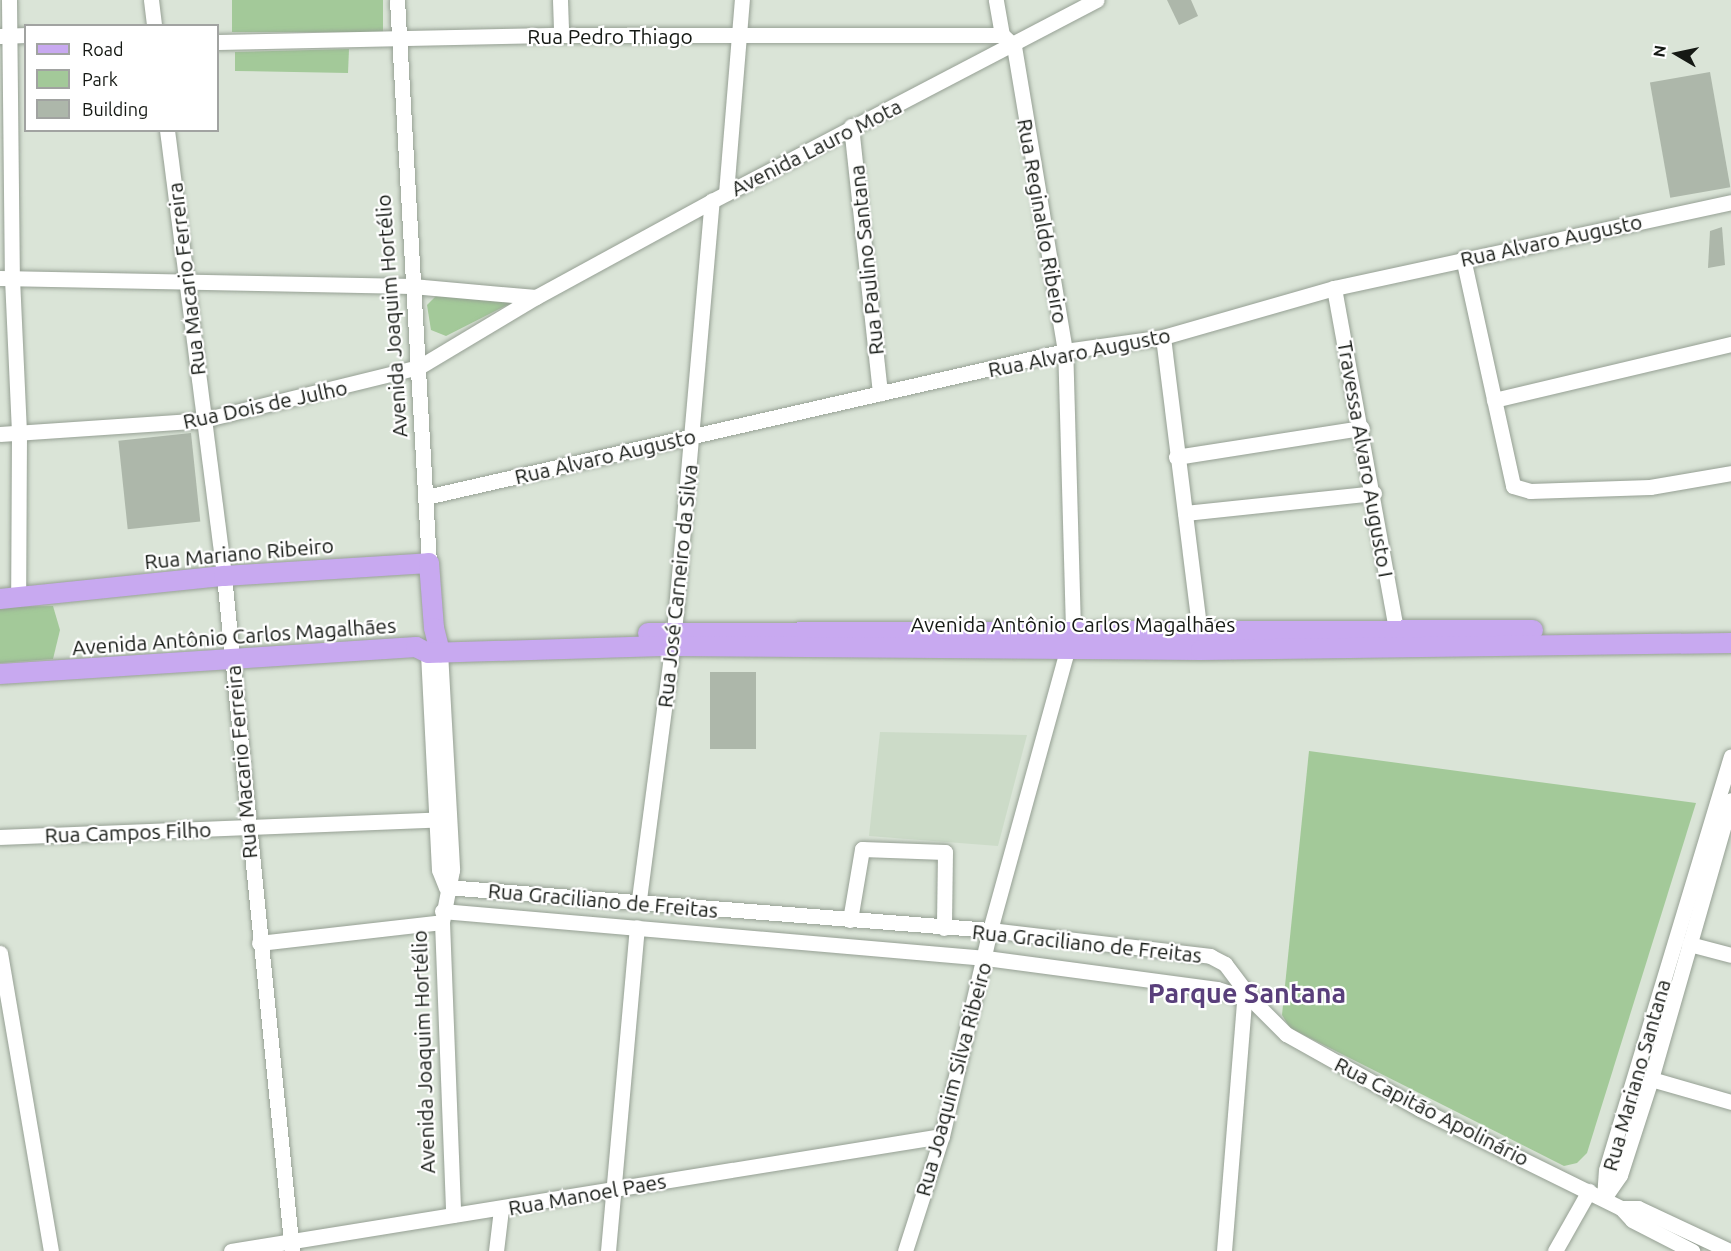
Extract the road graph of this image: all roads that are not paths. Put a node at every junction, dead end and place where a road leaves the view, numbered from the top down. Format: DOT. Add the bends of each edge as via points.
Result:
graph roads {
  1 [pos="9,0"];
  2 [pos="151,0"];
  3 [pos="397,0"];
  4 [pos="560,0"];
  5 [pos="742,0"];
  6 [pos="996,0"];
  7 [pos="1097,0"];
  8 [pos="154,24"];
  9 [pos="12,35"];
  10 [pos="561,35"];
  11 [pos="1002,35"];
  12 [pos="739,36"];
  13 [pos="399,40"];
  14 [pos="219,42"];
  15 [pos="1014,46"];
  16 [pos="851,126"];
  17 [pos="167,132"];
  18 [pos="6,179"];
  19 [pos="726,193"];
  20 [pos="712,201"];
  21 [pos="1731,202"];
  22 [pos="1463,258"];
  23 [pos="6,278"];
  24 [pos="188,284"];
  25 [pos="412,286"];
  26 [pos="1334,288"];
  27 [pos="536,297"];
  28 [pos="1163,337"];
  29 [pos="1731,344"];
  30 [pos="1065,351"];
  31 [pos="419,368"];
  32 [pos="880,393"];
  33 [pos="1494,400"];
  34 [pos="203,420"];
  35 [pos="1362,428"];
  36 [pos="0,434"];
  37 [pos="19,434"];
  38 [pos="693,436"];
  39 [pos="1176,457"];
  40 [pos="1731,473"];
  41 [pos="1374,493"];
  42 [pos="426,497"];
  43 [pos="1185,513"];
  44 [pos="429,563"];
  45 [pos="224,576"];
  46 [pos="9,598"];
  47 [pos="1731,630"];
  48 [pos="1398,637"];
  49 [pos="1472,637"];
  50 [pos="1071,638"];
  51 [pos="673,639"];
  52 [pos="1201,642"];
  53 [pos="1731,643"];
  54 [pos="431,644"];
  55 [pos="232,662"];
  56 [pos="0,674"];
  57 [pos="1731,757"];
  58 [pos="1731,804"];
  59 [pos="442,819"];
  60 [pos="246,827"];
  61 [pos="0,837"];
  62 [pos="446,886"];
  63 [pos="639,899"];
  64 [pos="442,916"];
  65 [pos="850,920"];
  66 [pos="637,927"];
  67 [pos="944,927"];
  68 [pos="990,930"];
  69 [pos="259,944"];
  70 [pos="1689,944"];
  71 [pos="0,953"];
  72 [pos="1731,955"];
  73 [pos="986,958"];
  74 [pos="2,984"];
  75 [pos="1247,995"];
  76 [pos="1651,1079"];
  77 [pos="1731,1102"];
  78 [pos="942,1136"];
  79 [pos="614,1188"];
  80 [pos="1589,1191"];
  81 [pos="1604,1198"];
  82 [pos="1621,1208"];
  83 [pos="501,1209"];
  84 [pos="453,1215"];
  85 [pos="292,1246"];
  86 [pos="51,1251"];
  87 [pos="231,1251"];
  88 [pos="496,1251"];
  89 [pos="608,1251"];
  90 [pos="905,1251"];
  91 [pos="1224,1251"];
  92 [pos="1555,1251"];
  93 [pos="1692,1251"];
  94 [pos="1730,1251"];
  1 -- 9 [label="street"];
  2 -- 8 [label="street"];
  3 -- 13 [label="street, Avenida Joaquim Hortélio"];
  4 -- 10 [label="street"];
  5 -- 12 [label="street"];
  6 -- 11 [label="street"];
  7 -- 15 [label="street, Avenida Lauro Mota"];
  9 -- 18 [label="street"];
  10 -- 12 [label="street, Rua Pedro Thiago"];
  10 -- 13 [label="street, Rua Pedro Thiago"];
  11 -- 12 [label="street, Rua Pedro Thiago"];
  11 -- 15 [label="street"];
  12 -- 19 [label="street"];
  13 -- 14 [label="street, Rua Pedro Thiago"];
  13 -- 25 [label="street, Avenida Joaquim Hortélio"];
  15 -- 16 [label="street, Avenida Lauro Mota"];
  15 -- 30 [label="street, Rua Reginaldo Ribeiro"];
  16 -- 19 [label="street, Avenida Lauro Mota"];
  16 -- 32 [label="street, Rua Paulino Santana"];
  17 -- 24 [label="street, Rua Macario Ferreira"];
  18 -- 23 [label="street"];
  19 -- 20 [label="street, Avenida Lauro Mota"];
  20 -- 27 [label="street, Avenida Lauro Mota"];
  20 -- 38 [label="street, Rua José Carneiro da Silva"];
  21 -- 22 [label="street, Rua Alvaro Augusto"];
  22 -- 26 [label="street, Rua Alvaro Augusto"];
  22 -- 33 [label="street"];
  23 -- 24 [label="street"];
  23 -- 37 [label="street"];
  24 -- 25 [label="street"];
  24 -- 34 [label="street, Rua Macario Ferreira"];
  25 -- 27 [label="street"];
  25 -- 31 [label="street, Avenida Joaquim Hortélio"];
  26 -- 28 [label="street, Rua Alvaro Augusto"];
  26 -- 35 [label="street, Travessa Alvaro Augusto I"];
  27 -- 31 [label="street, Avenida Lauro Mota"];
  28 -- 30 [label="street, Rua Alvaro Augusto"];
  28 -- 39 [label="street"];
  29 -- 33 [label="street"];
  30 -- 32 [label="street, Rua Alvaro Augusto"];
  30 -- 50 [label="street, Rua Reginaldo Ribeiro"];
  31 -- 34 [label="street, Rua Dois de Julho"];
  31 -- 42 [label="street, Avenida Joaquim Hortélio"];
  32 -- 38 [label="street, Rua Alvaro Augusto"];
  33 -- 40 [label="street" via="1513,486 1530,491 1650,487"];
  34 -- 37 [label="street, Rua Dois de Julho"];
  34 -- 45 [label="street, Rua Macario Ferreira"];
  35 -- 39 [label="street"];
  35 -- 41 [label="street, Travessa Alvaro Augusto I"];
  36 -- 37 [label="street, Rua Dois de Julho"];
  37 -- 46 [label="street"];
  38 -- 42 [label="street, Rua Alvaro Augusto"];
  38 -- 51 [label="street, Rua José Carneiro da Silva"];
  39 -- 43 [label="street"];
  41 -- 43 [label="street"];
  41 -- 48 [label="street, Travessa Alvaro Augusto I"];
  42 -- 44 [label="street, Avenida Joaquim Hortélio"];
  43 -- 52 [label="street"];
  44 -- 45 [label="main road, Rua Mariano Ribeiro"];
  44 -- 54 [label="main road, Avenida Joaquim Hortélio"];
  45 -- 46 [label="main road, Rua Mariano Ribeiro"];
  45 -- 55 [label="street, Rua Macario Ferreira"];
  47 -- 49 [label="main road, Avenida Antônio Carlos Magalhães"];
  48 -- 49 [label="main road, Avenida Antônio Carlos Magalhães"];
  48 -- 52 [label="main road, Avenida Antônio Carlos Magalhães"];
  49 -- 53 [label="main road, Avenida Antônio Carlos Magalhães"];
  50 -- 51 [label="main road, Avenida Antônio Carlos Magalhães"];
  50 -- 52 [label="main road, Avenida Antônio Carlos Magalhães"];
  50 -- 68 [label="street, Rua Joaquim Silva Ribeiro"];
  51 -- 54 [label="main road, Avenida Antônio Carlos Magalhães"];
  51 -- 63 [label="street, Rua José Carneiro da Silva"];
  54 -- 55 [label="main road, Avenida Antônio Carlos Magalhães"];
  54 -- 59 [label="street, Avenida Joaquim Hortélio"];
  55 -- 56 [label="main road, Avenida Antônio Carlos Magalhães"];
  55 -- 60 [label="street, Rua Macario Ferreira"];
  57 -- 81 [label="street, Rua Mariano Santana" via="1606,1170"];
  58 -- 70 [label="street, Rua Mariano Santana"];
  59 -- 60 [label="street, Rua Campos Filho"];
  59 -- 62 [label="street, Avenida Joaquim Hortélio" via="439,870"];
  60 -- 61 [label="street, Rua Campos Filho"];
  60 -- 69 [label="street, Rua Macario Ferreira"];
  62 -- 63 [label="street, Rua Graciliano de Freitas"];
  62 -- 64 [label="street, Avenida Joaquim Hortélio"];
  63 -- 65 [label="street, Rua Graciliano de Freitas"];
  64 -- 66 [label="street, Rua Graciliano de Freitas"];
  64 -- 69 [label="street, Rua Graciliano de Freitas"];
  64 -- 84 [label="street, Avenida Joaquim Hortélio"];
  65 -- 67 [label="street, Rua Graciliano de Freitas"];
  65 -- 67 [label="street" via="862,849 945,852"];
  66 -- 73 [label="street, Rua Graciliano de Freitas"];
  66 -- 79 [label="street"];
  67 -- 68 [label="street, Rua Graciliano de Freitas"];
  68 -- 73 [label="street, Rua Joaquim Silva Ribeiro"];
  68 -- 75 [label="street, Rua Graciliano de Freitas" via="1210,956 1220,959"];
  69 -- 85 [label="street, Rua Macario Ferreira"];
  70 -- 72 [label="street"];
  70 -- 76 [label="street, Rua Mariano Santana"];
  71 -- 74 [label="street"];
  73 -- 75 [label="street, Rua Graciliano de Freitas"];
  73 -- 78 [label="street, Rua Joaquim Silva Ribeiro"];
  74 -- 86 [label="street"];
  75 -- 80 [label="street, Rua Capitão Apolinário" via="1286,1034 1420,1109"];
  75 -- 91 [label="street"];
  76 -- 77 [label="street"];
  76 -- 81 [label="street, Rua Mariano Santana" via="1620,1175"];
  78 -- 79 [label="street, Rua Manoel Paes"];
  78 -- 90 [label="street, Rua Joaquim Silva Ribeiro"];
  79 -- 83 [label="street, Rua Manoel Paes"];
  79 -- 89 [label="street"];
  80 -- 81 [label="street, Rua Capitão Apolinário"];
  80 -- 92 [label="street"];
  81 -- 82 [label="street, Rua Capitão Apolinário"];
  82 -- 93 [label="street, Rua Capitão Apolinário" via="1632,1220"];
  82 -- 94 [label="street, Rua Capitão Apolinário" via="1638,1208"];
  83 -- 84 [label="street, Rua Manoel Paes"];
  83 -- 88 [label="street"];
  84 -- 85 [label="street, Rua Manoel Paes"];
  85 -- 87 [label="street, Rua Manoel Paes"];
}
